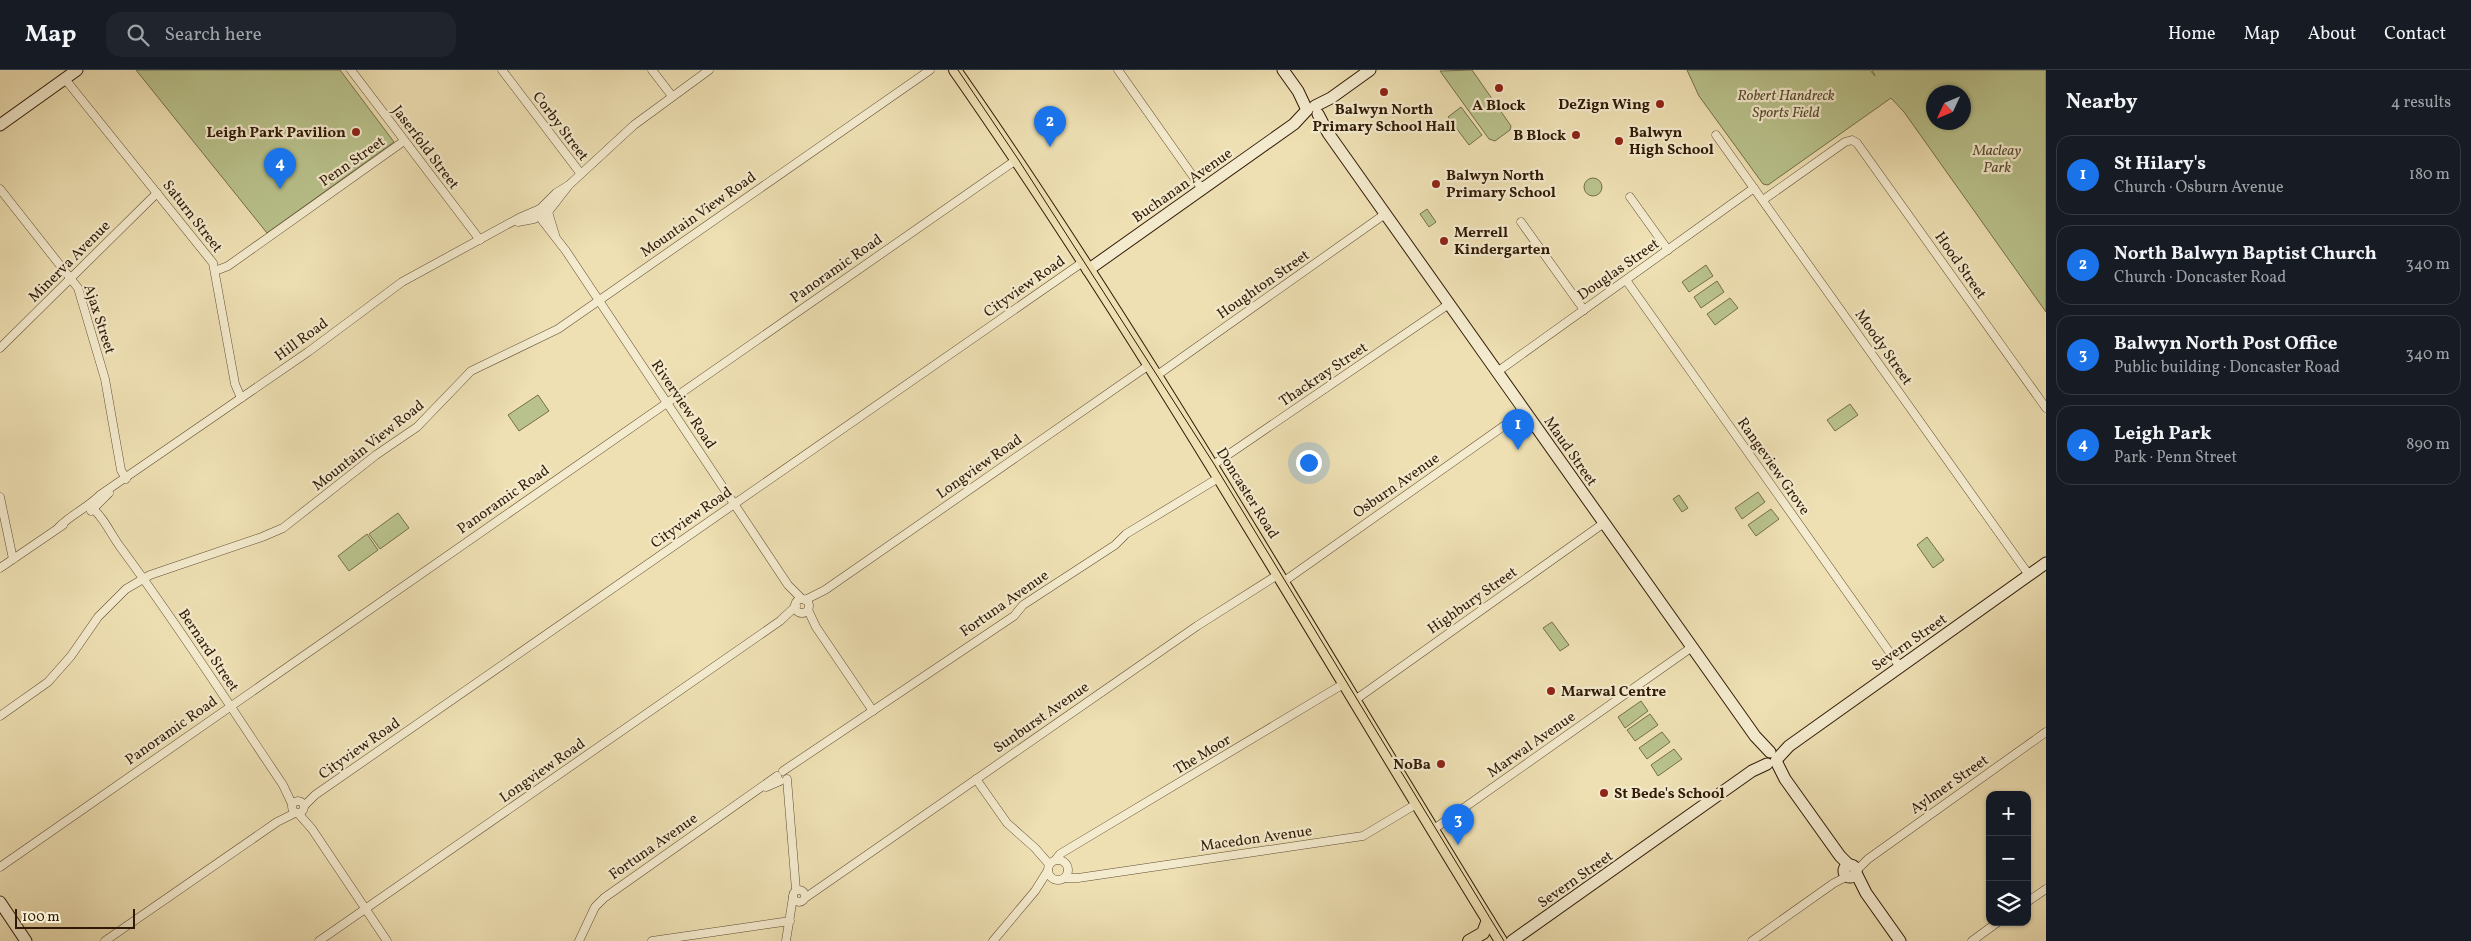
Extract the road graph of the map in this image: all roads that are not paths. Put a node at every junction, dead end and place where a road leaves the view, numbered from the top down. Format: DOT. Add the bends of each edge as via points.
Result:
graph roads {
  1 [pos="77,70"];
  2 [pos="351,70"];
  3 [pos="502,70"];
  4 [pos="652,70"];
  5 [pos="709,70"];
  6 [pos="930,70"];
  7 [pos="956,70"];
  8 [pos="1118,70"];
  9 [pos="1283,70"];
  10 [pos="1370,70"];
  11 [pos="65,78"];
  12 [pos="672,96"];
  13 [pos="1313,111"];
  14 [pos="0,125"];
  15 [pos="1716,136"];
  16 [pos="404,141"];
  17 [pos="1016,160"];
  18 [pos="581,174"];
  19 [pos="1754,188"];
  20 [pos="0,189"];
  21 [pos="1202,189"];
  22 [pos="157,193"];
  23 [pos="1630,196"];
  24 [pos="1763,200"];
  25 [pos="543,212"];
  26 [pos="1385,214"];
  27 [pos="1521,222"];
  28 [pos="480,240"];
  29 [pos="1668,250"];
  30 [pos="1085,266"];
  31 [pos="215,271"];
  32 [pos="71,278"];
  33 [pos="1626,280"];
  34 [pos="598,300"];
  35 [pos="1449,304"];
  36 [pos="1584,310"];
  37 [pos="0,348"];
  38 [pos="1149,365"];
  39 [pos="1497,372"];
  40 [pos="1156,376"];
  41 [pos="241,398"];
  42 [pos="666,402"];
  43 [pos="2046,408"];
  44 [pos="1524,411"];
  45 [pos="1212,465"];
  46 [pos="1220,477"];
  47 [pos="126,479"];
  48 [pos="0,497"];
  49 [pos="734,504"];
  50 [pos="92,509"];
  51 [pos="1604,523"];
  52 [pos="13,559"];
  53 [pos="2046,563"];
  54 [pos="0,568"];
  55 [pos="2029,575"];
  56 [pos="143,578"];
  57 [pos="1281,578"];
  58 [pos="802,606"];
  59 [pos="1692,647"];
  60 [pos="1900,667"];
  61 [pos="1345,683"];
  62 [pos="1355,700"];
  63 [pos="230,706"];
  64 [pos="872,711"];
  65 [pos="0,716"];
  66 [pos="2046,732"];
  67 [pos="1770,759"];
  68 [pos="782,777"];
  69 [pos="976,779"];
  70 [pos="1418,803"];
  71 [pos="298,807"];
  72 [pos="1434,829"];
  73 [pos="1054,863"];
  74 [pos="2,864"];
  75 [pos="1850,871"];
  76 [pos="1066,875"];
  77 [pos="1055,880"];
  78 [pos="2046,889"];
  79 [pos="1035,891"];
  80 [pos="800,894"];
  81 [pos="2031,899"];
  82 [pos="0,902"];
  83 [pos="366,909"];
  84 [pos="1488,920"];
  85 [pos="790,921"];
  86 [pos="1993,926"];
  87 [pos="26,941"];
  88 [pos="105,941"];
  89 [pos="320,941"];
  90 [pos="387,941"];
  91 [pos="579,941"];
  92 [pos="652,941"];
  93 [pos="786,941"];
  94 [pos="993,941"];
  95 [pos="1468,941"];
  96 [pos="1501,941"];
  97 [pos="1512,941"];
  98 [pos="1752,941"];
  99 [pos="1900,941"];
  100 [pos="1972,941"];
  1 -- 11 [label="street"];
  2 -- 16 [label="street, Jaserfold Street"];
  3 -- 18 [label="street, Corby Street"];
  4 -- 12 [label="street"];
  5 -- 12 [label="street, Hill Road"];
  6 -- 34 [label="street, Mountain View Road"];
  7 -- 17 [label="main road, Doncaster Road"];
  8 -- 21 [label="street"];
  9 -- 13 [label="street, Maud Street"];
  10 -- 13 [label="street, Buchanan Avenue"];
  11 -- 14 [label="street"];
  11 -- 22 [label="street, Saturn Street"];
  12 -- 18 [label="street, Hill Road"];
  13 -- 21 [label="street, Buchanan Avenue"];
  13 -- 26 [label="street, Maud Street"];
  15 -- 19 [label="street, Moody Street"];
  16 -- 28 [label="street, Jaserfold Street"];
  16 -- 31 [label="street, Penn Street" via="228,266"];
  17 -- 30 [label="main road, Doncaster Road"];
  17 -- 42 [label="street, Panoramic Road"];
  18 -- 25 [label="street, Hill Road" via="556,193"];
  19 -- 24 [label="street, Moody Street"];
  19 -- 29 [label="street, Douglas Street"];
  20 -- 32 [label="street, Ajax Street"];
  21 -- 30 [label="street, Buchanan Avenue"];
  22 -- 31 [label="street, Saturn Street" via="210,259"];
  22 -- 32 [label="street, Minerva Avenue"];
  23 -- 29 [label="street"];
  24 -- 43 [label="street, Hood Street" via="1845,142 1852,140 1859,145"];
  24 -- 55 [label="street, Moody Street"];
  25 -- 28 [label="street, Hill Road"];
  25 -- 34 [label="street, Riverview Road" via="556,238"];
  26 -- 35 [label="street, Maud Street"];
  26 -- 40 [label="street, Houghton Street"];
  27 -- 36 [label="street"];
  28 -- 41 [label="street, Hill Road" via="395,286"];
  29 -- 33 [label="street, Douglas Street"];
  30 -- 38 [label="main road, Doncaster Road"];
  30 -- 49 [label="street, Cityview Road"];
  31 -- 41 [label="street, Saturn Street" via="235,384"];
  32 -- 37 [label="street, Minerva Avenue"];
  32 -- 47 [label="street, Ajax Street" via="80,294 101,366 121,470"];
  33 -- 36 [label="street, Douglas Street"];
  33 -- 60 [label="street, Rangeview Grove"];
  34 -- 42 [label="street, Riverview Road"];
  34 -- 56 [label="street, Mountain View Road" via="540,339 478,366 417,427 284,528"];
  35 -- 39 [label="street, Maud Street"];
  35 -- 45 [label="street, Thackray Street"];
  36 -- 39 [label="street, Douglas Street"];
  38 -- 40 [label="main road, Doncaster Road"];
  38 -- 58 [label="street, Longview Road"];
  39 -- 44 [label="street, Maud Street"];
  40 -- 45 [label="main road, Doncaster Road"];
  41 -- 47 [label="street, Hill Road"];
  42 -- 49 [label="street, Riverview Road"];
  42 -- 63 [label="street, Panoramic Road"];
  44 -- 51 [label="street, Maud Street"];
  44 -- 57 [label="street, Osburn Avenue"];
  45 -- 46 [label="main road, Doncaster Road"];
  46 -- 57 [label="main road, Doncaster Road"];
  46 -- 64 [label="street, Fortuna Avenue" via="1126,534 1118,543 1022,605 1014,616"];
  47 -- 50 [label="street, Hill Road" via="100,495"];
  48 -- 52 [label="street"];
  49 -- 58 [label="street, Riverview Road"];
  49 -- 71 [label="street, Cityview Road"];
  50 -- 52 [label="street, Hill Road" via="74,513"];
  50 -- 56 [label="street, Bernard Street"];
  51 -- 59 [label="street, Maud Street"];
  51 -- 62 [label="street, Highbury Street"];
  52 -- 54 [label="street, Hill Road"];
  53 -- 55 [label="street, Severn Street"];
  55 -- 60 [label="street, Severn Street"];
  56 -- 63 [label="street, Bernard Street"];
  56 -- 65 [label="street, Mountain View Road" via="111,602 48,682"];
  57 -- 61 [label="main road, Doncaster Road"];
  57 -- 69 [label="street, Sunburst Avenue" via="1197,626"];
  58 -- 64 [label="street, Riverview Road"];
  58 -- 83 [label="street, Longview Road"];
  59 -- 67 [label="street, Maud Street"];
  59 -- 72 [label="street, Marwal Avenue"];
  60 -- 67 [label="street, Severn Street"];
  61 -- 62 [label="main road, Doncaster Road"];
  61 -- 73 [label="street, The Moor" via="1060,854"];
  62 -- 70 [label="main road, Doncaster Road"];
  63 -- 71 [label="street, Bernard Street"];
  63 -- 74 [label="street, Panoramic Road"];
  64 -- 68 [label="street, Fortuna Avenue"];
  66 -- 75 [label="street, Aylmer Street"];
  67 -- 75 [label="street, Maud Street"];
  67 -- 97 [label="street, Severn Street"];
  68 -- 80 [label="street"];
  68 -- 91 [label="street, Fortuna Avenue" via="604,898"];
  69 -- 73 [label="street" via="1007,823"];
  69 -- 80 [label="street, Sunburst Avenue" via="820,886"];
  70 -- 72 [label="main road, Doncaster Road"];
  70 -- 76 [label="street, Macedon Avenue" via="1363,836 1090,876"];
  71 -- 83 [label="street, Bernard Street"];
  71 -- 88 [label="street, Cityview Road"];
  72 -- 84 [label="main road, Doncaster Road"];
  73 -- 76 [label="street"];
  73 -- 77 [label="street"];
  73 -- 79 [label="street"];
  75 -- 98 [label="street, Aylmer Street"];
  75 -- 99 [label="street, Maud Street"];
  76 -- 77 [label="street, Macedon Avenue"];
  77 -- 79 [label="street"];
  78 -- 81 [label="street"];
  79 -- 94 [label="street"];
  80 -- 85 [label="street"];
  82 -- 87 [label="street"];
  83 -- 89 [label="street, Longview Road"];
  83 -- 90 [label="street, Bernard Street"];
  84 -- 95 [label="main road" via="1483,933"];
  84 -- 96 [label="main road, Doncaster Road"];
  85 -- 92 [label="street"];
  85 -- 93 [label="street"];
  86 -- 100 [label="street"];
}
